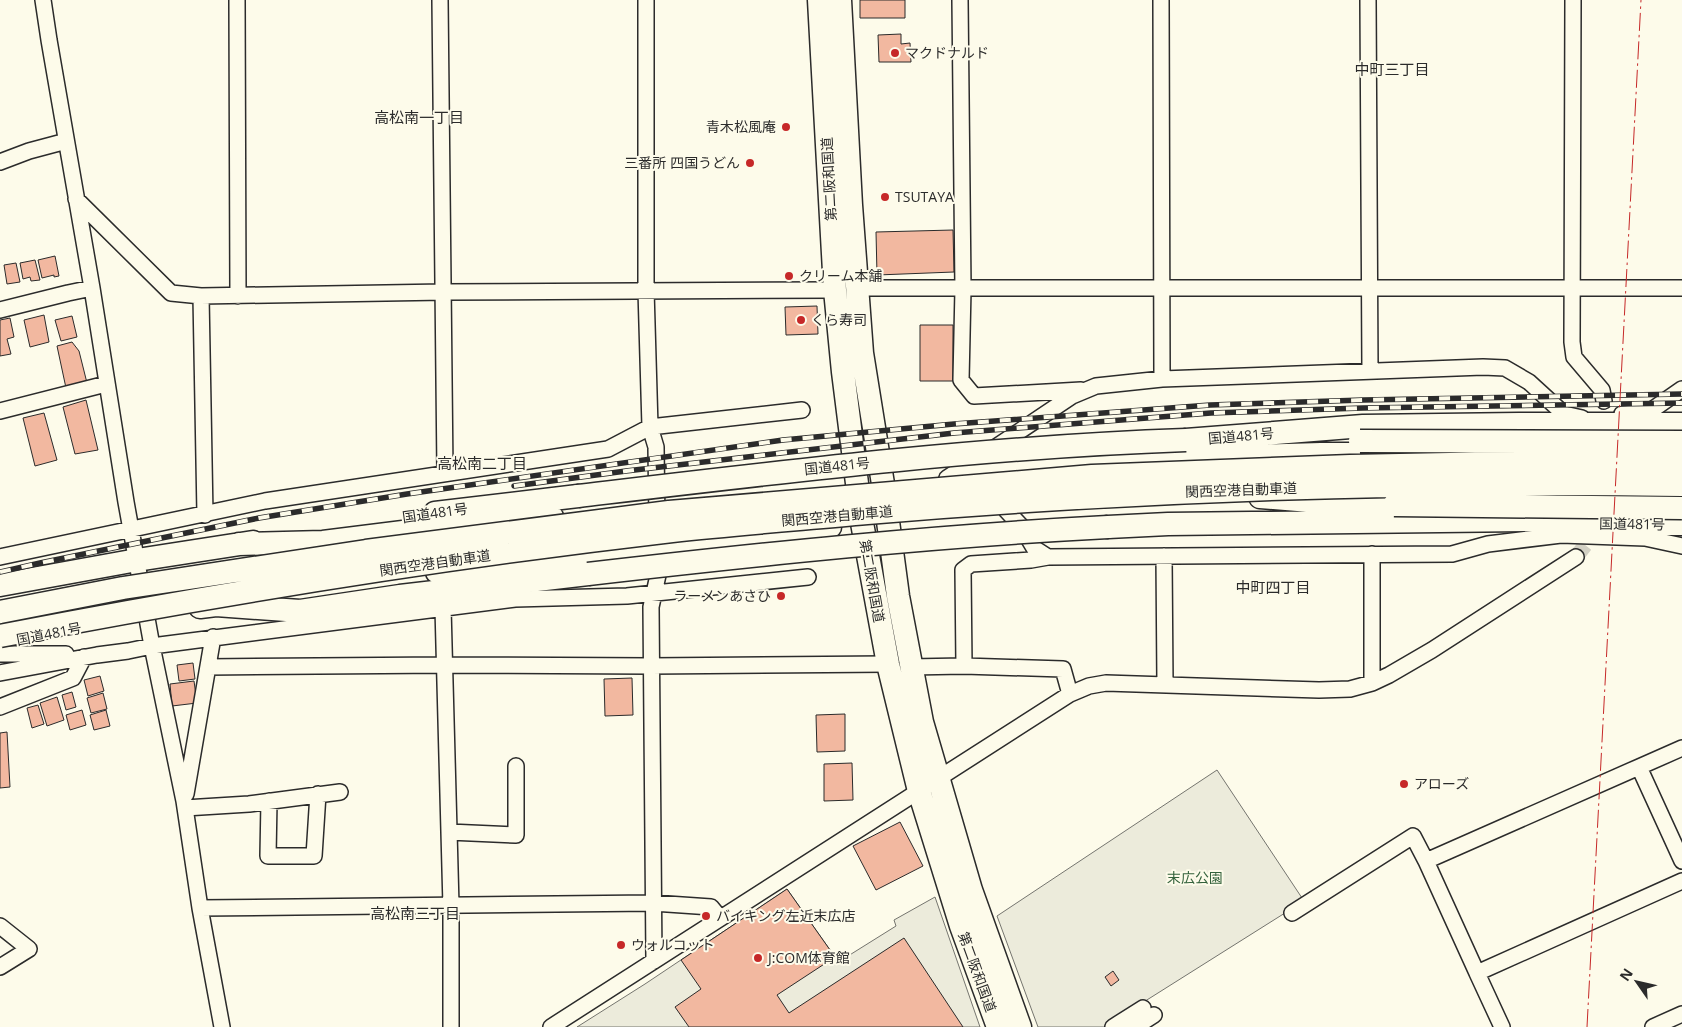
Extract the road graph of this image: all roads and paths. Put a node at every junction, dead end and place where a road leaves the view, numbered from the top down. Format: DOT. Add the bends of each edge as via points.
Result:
graph roads {
  1 [pos="44,0"];
  2 [pos="237,0"];
  3 [pos="440,0"];
  4 [pos="646,0"];
  5 [pos="819,0"];
  6 [pos="840,0"];
  7 [pos="960,0"];
  8 [pos="1161,0"];
  9 [pos="1368,0"];
  10 [pos="1573,0"];
  11 [pos="59,143"];
  12 [pos="0,162"];
  13 [pos="76,199"];
  14 [pos="92,288"];
  15 [pos="857,288"];
  16 [pos="1572,288"];
  17 [pos="1682,288"];
  18 [pos="963,289"];
  19 [pos="1161,289"];
  20 [pos="1370,289"];
  21 [pos="646,290"];
  22 [pos="835,290"];
  23 [pos="444,292"];
  24 [pos="201,296"];
  25 [pos="238,296"];
  26 [pos="0,310"];
  27 [pos="1370,372"];
  28 [pos="1162,379"];
  29 [pos="106,384"];
  30 [pos="1682,389"];
  31 [pos="1088,390"];
  32 [pos="1604,401"];
  33 [pos="802,410"];
  34 [pos="0,411"];
  35 [pos="1682,424"];
  36 [pos="650,427"];
  37 [pos="1682,442"];
  38 [pos="1214,448"];
  39 [pos="1682,457"];
  40 [pos="1682,464"];
  41 [pos="445,472"];
  42 [pos="947,478"];
  43 [pos="883,484"];
  44 [pos="1682,485"];
  45 [pos="858,486"];
  46 [pos="1682,492"];
  47 [pos="1232,495"];
  48 [pos="1394,505"];
  49 [pos="657,506"];
  50 [pos="1682,508"];
  51 [pos="1006,510"];
  52 [pos="205,514"];
  53 [pos="887,521"];
  54 [pos="862,524"];
  55 [pos="1168,524"];
  56 [pos="1682,524"];
  57 [pos="131,529"];
  58 [pos="240,544"];
  59 [pos="657,546"];
  60 [pos="1682,546"];
  61 [pos="1372,554"];
  62 [pos="1164,556"];
  63 [pos="0,557"];
  64 [pos="1048,557"];
  65 [pos="1576,557"];
  66 [pos="137,560"];
  67 [pos="808,577"];
  68 [pos="0,585"];
  69 [pos="653,594"];
  70 [pos="216,604"];
  71 [pos="443,608"];
  72 [pos="0,612"];
  73 [pos="147,616"];
  74 [pos="0,636"];
  75 [pos="213,638"];
  76 [pos="0,644"];
  77 [pos="152,646"];
  78 [pos="0,654"];
  79 [pos="91,656"];
  80 [pos="888,664"];
  81 [pos="445,665"];
  82 [pos="208,666"];
  83 [pos="651,666"];
  84 [pos="964,666"];
  85 [pos="910,667"];
  86 [pos="0,673"];
  87 [pos="1372,683"];
  88 [pos="1165,685"];
  89 [pos="1070,694"];
  90 [pos="0,707"];
  91 [pos="1682,748"];
  92 [pos="516,766"];
  93 [pos="1639,767"];
  94 [pos="938,779"];
  95 [pos="919,791"];
  96 [pos="340,792"];
  97 [pos="318,794"];
  98 [pos="269,801"];
  99 [pos="185,805"];
  100 [pos="449,832"];
  101 [pos="1426,861"];
  102 [pos="1682,861"];
  103 [pos="1682,881"];
  104 [pos="652,903"];
  105 [pos="451,906"];
  106 [pos="200,908"];
  107 [pos="1292,913"];
  108 [pos="720,918"];
  109 [pos="0,926"];
  110 [pos="654,961"];
  111 [pos="0,967"];
  112 [pos="1477,973"];
  113 [pos="1682,1014"];
  114 [pos="222,1027"];
  115 [pos="451,1027"];
  116 [pos="551,1027"];
  117 [pos="998,1027"];
  118 [pos="1020,1027"];
  119 [pos="1113,1027"];
  120 [pos="1135,1027"];
  121 [pos="1502,1027"];
  122 [pos="1653,1027"];
  1 -- 13 [label="street"];
  2 -- 25 [label="street"];
  3 -- 23 [label="street"];
  4 -- 21 [label="street"];
  5 -- 22 [label="highway, 第二阪和国道"];
  6 -- 15 [label="highway, 第二阪和国道"];
  7 -- 18 [label="street"];
  8 -- 19 [label="street"];
  9 -- 20 [label="street"];
  10 -- 16 [label="street"];
  11 -- 12 [label="street"];
  13 -- 14 [label="street"];
  13 -- 24 [label="street" via="171,293"];
  14 -- 26 [label="street"];
  14 -- 29 [label="street"];
  15 -- 18 [label="street"];
  15 -- 43 [label="highway, 第二阪和国道" via="862,353"];
  16 -- 17 [label="street"];
  16 -- 20 [label="street"];
  16 -- 32 [label="street" via="1574,357 1602,390"];
  18 -- 19 [label="street"];
  18 -- 31 [label="street" via="961,380 974,396"];
  19 -- 20 [label="street"];
  19 -- 28 [label="street"];
  20 -- 27 [label="street"];
  21 -- 22 [label="street"];
  21 -- 23 [label="street"];
  21 -- 36 [label="street"];
  22 -- 45 [label="highway, 第二阪和国道"];
  23 -- 25 [label="street"];
  23 -- 41 [label="street"];
  24 -- 25 [label="street"];
  24 -- 52 [label="street"];
  27 -- 28 [label="street"];
  27 -- 30 [label="street" via="1505,368 1528,382 1564,414 1578,418 1649,412"];
  28 -- 31 [label="street" via="1096,386"];
  29 -- 34 [label="street"];
  29 -- 57 [label="street"];
  31 -- 42 [label="street" via="1072,396"];
  33 -- 36 [label="street"];
  35 -- 38 [label="highway, 国道481号" via="1363,426"];
  36 -- 41 [label="street" via="608,448"];
  36 -- 49 [label="street" via="656,447"];
  37 -- 38 [label="highway, bridge" via="1360,441"];
  38 -- 39 [label="highway" via="1321,454"];
  38 -- 42 [label="highway"];
  38 -- 58 [label="highway, 国道481号, bridge" via="1186,440 910,458 418,515"];
  40 -- 72 [label="highway, 関西空港自動車道, bridge" via="1350,466 1092,476 689,511 366,551 123,588"];
  41 -- 52 [label="street"];
  42 -- 43 [label="highway"];
  43 -- 45 [label="highway"];
  43 -- 53 [label="highway, 第二阪和国道"];
  44 -- 74 [label="highway, 関西空港自動車道, bridge" via="1550,483 1239,490 1057,499 830,516 674,531 400,567 107,615"];
  45 -- 49 [label="highway"];
  45 -- 54 [label="highway, 第二阪和国道"];
  46 -- 47 [label="highway" via="1380,491"];
  47 -- 48 [label="highway"];
  47 -- 51 [label="highway" via="1084,501"];
  48 -- 50 [label="highway, bridge"];
  48 -- 55 [label="highway"];
  49 -- 58 [label="highway" via="323,542"];
  49 -- 59 [label="street"];
  51 -- 53 [label="highway"];
  51 -- 64 [label="street" via="1021,526 1034,548"];
  52 -- 57 [label="street"];
  53 -- 54 [label="highway"];
  53 -- 85 [label="highway, 第二阪和国道"];
  54 -- 59 [label="highway"];
  54 -- 80 [label="highway, 第二阪和国道"];
  55 -- 56 [label="highway, 国道481号" via="1537,520"];
  55 -- 70 [label="highway, 国道481号, bridge" via="921,540 759,555 400,596 300,611"];
  57 -- 63 [label="street"];
  57 -- 66 [label="street"];
  58 -- 66 [label="highway, 国道481号"];
  59 -- 69 [label="street" via="658,575"];
  59 -- 70 [label="highway" via="395,577"];
  60 -- 61 [label="street" via="1645,538 1561,535 1488,544 1452,554"];
  61 -- 62 [label="street"];
  61 -- 87 [label="street"];
  62 -- 64 [label="street"];
  62 -- 88 [label="street"];
  64 -- 84 [label="street" via="971,564 963,570"];
  65 -- 87 [label="street" via="1432,650"];
  66 -- 68 [label="highway, 国道481号"];
  66 -- 73 [label="street"];
  67 -- 69 [label="street"];
  69 -- 71 [label="street" via="515,599"];
  69 -- 83 [label="street"];
  70 -- 73 [label="highway, 国道481号"];
  71 -- 75 [label="street"];
  71 -- 81 [label="street"];
  73 -- 76 [label="highway, 国道481号"];
  73 -- 77 [label="street"];
  75 -- 77 [label="street"];
  75 -- 82 [label="street"];
  77 -- 79 [label="street"];
  77 -- 99 [label="street"];
  78 -- 79 [label="street"];
  79 -- 86 [label="street"];
  79 -- 90 [label="street" via="73,678"];
  80 -- 83 [label="street"];
  80 -- 95 [label="highway, 第二阪和国道"];
  81 -- 82 [label="street"];
  81 -- 83 [label="street"];
  81 -- 100 [label="street"];
  82 -- 99 [label="street"];
  83 -- 104 [label="street"];
  84 -- 85 [label="street"];
  84 -- 89 [label="street" via="1063,669"];
  85 -- 94 [label="highway, 第二阪和国道"];
  87 -- 88 [label="street" via="1350,689 1319,690"];
  88 -- 89 [label="street" via="1106,683"];
  89 -- 94 [label="street"];
  91 -- 93 [label="street"];
  92 -- 100 [label="street" via="516,834"];
  93 -- 101 [label="street"];
  93 -- 102 [label="street"];
  94 -- 95 [label="street"];
  94 -- 118 [label="highway, 第二阪和国道" via="971,890"];
  95 -- 108 [label="street"];
  95 -- 117 [label="highway, 第二阪和国道" via="961,926"];
  96 -- 97 [label="street"];
  97 -- 98 [label="street"];
  97 -- 98 [label="street" via="314,856 268,856"];
  98 -- 99 [label="street"];
  99 -- 106 [label="street"];
  100 -- 105 [label="street"];
  101 -- 107 [label="street" via="1413,836"];
  101 -- 112 [label="street"];
  103 -- 112 [label="street"];
  104 -- 105 [label="street"];
  104 -- 108 [label="street" via="711,906"];
  104 -- 110 [label="street"];
  105 -- 106 [label="street"];
  105 -- 115 [label="street"];
  106 -- 114 [label="street"];
  108 -- 110 [label="street"];
  109 -- 111 [label="street" via="29,948"];
  110 -- 116 [label="street"];
  112 -- 121 [label="street"];
  113 -- 122 [label="street"];
  119 -- 120 [label="street" via="1149,1012"];
}
